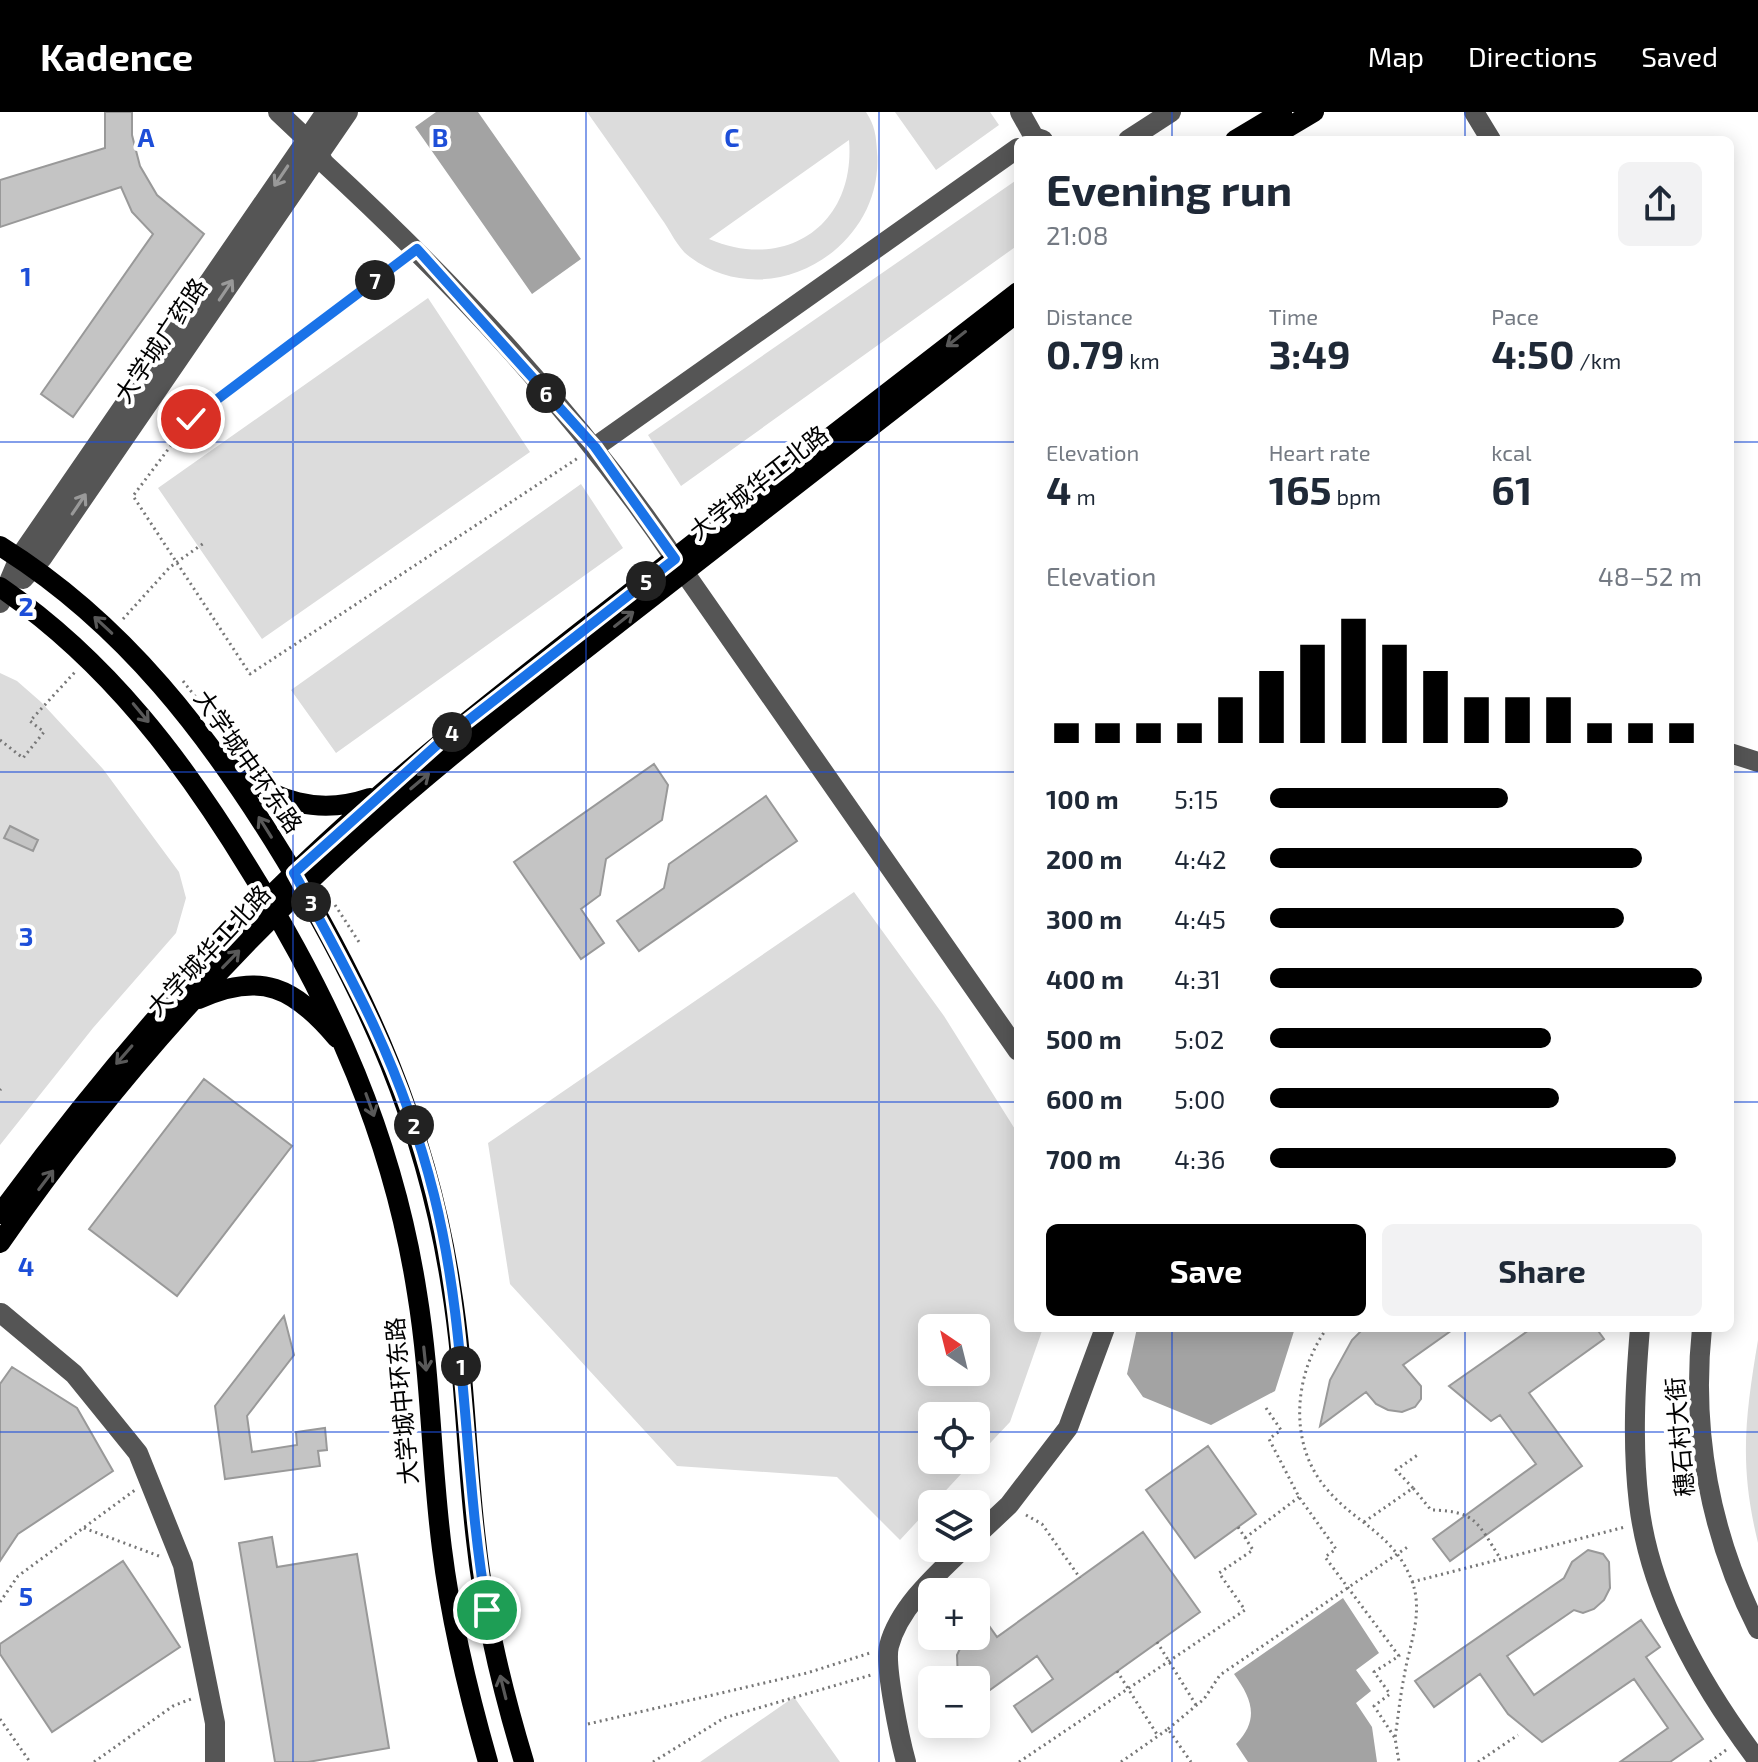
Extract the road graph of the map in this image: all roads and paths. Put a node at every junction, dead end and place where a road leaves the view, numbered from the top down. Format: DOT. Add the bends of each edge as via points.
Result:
graph roads {
  1 [pos="278,112"];
  2 [pos="326,112"];
  3 [pos="348,112"];
  4 [pos="1020,112"];
  5 [pos="1171,112"];
  6 [pos="1282,112"];
  7 [pos="1314,112"];
  8 [pos="1474,112"];
  9 [pos="1029,136"];
  10 [pos="1134,136"];
  11 [pos="1242,136"];
  12 [pos="1274,136"];
  13 [pos="1489,136"];
  14 [pos="307,139"];
  15 [pos="1014,153"];
  16 [pos="417,249"];
  17 [pos="1014,295"];
  18 [pos="1014,315"];
  19 [pos="595,447"];
  20 [pos="0,546"];
  21 [pos="27,563"];
  22 [pos="679,566"];
  23 [pos="2,594"];
  24 [pos="30,721"];
  25 [pos="0,740"];
  26 [pos="1734,754"];
  27 [pos="221,760"];
  28 [pos="1758,762"];
  29 [pos="378,796"];
  30 [pos="298,881"];
  31 [pos="272,906"];
  32 [pos="191,1003"];
  33 [pos="1014,1045"];
  34 [pos="350,1053"];
  35 [pos="0,1214"];
  36 [pos="0,1243"];
  37 [pos="1,1313"];
  38 [pos="1104,1332"];
  39 [pos="1324,1332"];
  40 [pos="1640,1332"];
  41 [pos="1702,1332"];
  42 [pos="1266,1408"];
  43 [pos="1419,1454"];
  44 [pos="149,1480"];
  45 [pos="1413,1488"];
  46 [pos="1299,1497"];
  47 [pos="1009,1505"];
  48 [pos="1364,1522"];
  49 [pos="990,1523"];
  50 [pos="1238,1527"];
  51 [pos="1625,1527"];
  52 [pos="84,1528"];
  53 [pos="1245,1538"];
  54 [pos="1409,1546"];
  55 [pos="1397,1554"];
  56 [pos="1501,1559"];
  57 [pos="950,1562"];
  58 [pos="183,1565"];
  59 [pos="1080,1578"];
  60 [pos="1412,1582"];
  61 [pos="1348,1586"];
  62 [pos="0,1602"];
  63 [pos="1758,1629"];
  64 [pos="1157,1642"];
  65 [pos="889,1647"];
  66 [pos="891,1669"];
  67 [pos="1117,1671"];
  68 [pos="209,1692"];
  69 [pos="1196,1705"];
  70 [pos="0,1719"];
  71 [pos="588,1724"];
  72 [pos="1168,1729"];
  73 [pos="1518,1735"];
  74 [pos="1158,1736"];
  75 [pos="1395,1738"];
  76 [pos="1735,1744"];
  77 [pos="96,1761"];
  78 [pos="656,1761"];
  79 [pos="1758,1761"];
  80 [pos="30,1762"];
  81 [pos="215,1762"];
  82 [pos="488,1762"];
  83 [pos="524,1762"];
  84 [pos="906,1762"];
  85 [pos="1019,1762"];
  86 [pos="1121,1762"];
  87 [pos="1191,1762"];
  88 [pos="1399,1762"];
  89 [pos="1478,1762"];
  90 [pos="1710,1762"];
  1 -- 14 [label="street"];
  2 -- 14 [label="street, 大学城广药路"];
  21 -- 3 [label="street, 大学城广药路, one-way"];
  4 -- 9 [label="street"];
  5 -- 10 [label="street"];
  6 -- 11 [label="main road"];
  7 -- 12 [label="main road"];
  8 -- 13 [label="street"];
  14 -- 16 [label="street" via="324,163"];
  14 -- 21 [label="street, 大学城广药路, one-way"];
  15 -- 19 [label="street"];
  16 -- 19 [label="street"];
  16 -- 19 [label="path" via="191,419 133,496 250,674"];
  17 -- 22 [label="main road, 大学城华工北路, one-way"];
  18 -- 22 [label="main road, 大学城华工北路"];
  19 -- 22 [label="street"];
  20 -- 21 [label="main road, 大学城中环东路"];
  21 -- 23 [label="street, 大学城广药路"];
  27 -- 21 [label="main road, 大学城中环东路, one-way" via="147,668 88,611"];
  22 -- 29 [label="main road, 大学城华工北路" via="468,720"];
  30 -- 22 [label="main road, 大学城华工北路, one-way"];
  22 -- 33 [label="street"];
  23 -- 31 [label="main road, 大学城中环东路, one-way" via="63,635 132,702 183,766"];
  24 -- 25 [label="path" via="44,732 23,758"];
  26 -- 28 [label="street"];
  27 -- 29 [label="main road" via="297,804 332,808"];
  30 -- 27 [label="main road, 大学城中环东路, one-way"];
  29 -- 30 [label="main road, 大学城华工北路"];
  30 -- 31 [label="main road, 大学城华工北路"];
  83 -- 30 [label="main road, 大学城中环东路, one-way" via="492,1642 481,1577 456,1318 434,1195 404,1095 373,1019"];
  32 -- 31 [label="main road, 大学城华工北路, one-way"];
  31 -- 34 [label="main road, 大学城中环东路"];
  31 -- 35 [label="main road, 大学城华工北路, one-way" via="125,1054"];
  32 -- 34 [label="main road" via="232,986 271,986 303,1004"];
  36 -- 32 [label="main road, 大学城华工北路, one-way" via="109,1099"];
  34 -- 82 [label="main road, 大学城中环东路, one-way" via="385,1150 406,1230 423,1337 446,1583"];
  37 -- 44 [label="street" via="74,1374 138,1453"];
  38 -- 47 [label="street" via="1068,1428"];
  39 -- 48 [label="path" via="1314,1346 1298,1404 1306,1455 1325,1487"];
  40 -- 79 [label="street" via="1634,1426 1639,1506 1652,1558 1694,1662"];
  41 -- 63 [label="street, 穗石村大街" via="1698,1406 1708,1488 1726,1554"];
  42 -- 46 [label="path" via="1281,1430 1269,1439"];
  43 -- 45 [label="path" via="1396,1470"];
  44 -- 52 [label="path"];
  44 -- 58 [label="street"];
  45 -- 48 [label="path"];
  45 -- 56 [label="path" via="1431,1510 1475,1518"];
  46 -- 53 [label="path"];
  46 -- 61 [label="path" via="1336,1549 1325,1557"];
  47 -- 49 [label="street"];
  47 -- 59 [label="path" via="1042,1524"];
  48 -- 55 [label="path" via="1388,1539"];
  50 -- 53 [label="path"];
  51 -- 56 [label="path"];
  52 -- 58 [label="path"];
  52 -- 62 [label="path" via="18,1576"];
  53 -- 85 [label="path" via="1253,1550 1219,1573 1245,1610"];
  54 -- 55 [label="path"];
  55 -- 60 [label="path"];
  55 -- 61 [label="path"];
  56 -- 60 [label="path"];
  57 -- 65 [label="street" via="918,1593"];
  58 -- 68 [label="street"];
  60 -- 75 [label="path" via="1417,1624"];
  61 -- 69 [label="path" via="1220,1675"];
  61 -- 75 [label="path" via="1399,1656 1374,1672 1390,1694 1374,1706"];
  64 -- 69 [label="path"];
  65 -- 66 [label="street"];
  65 -- 71 [label="path" via="807,1673"];
  66 -- 78 [label="path" via="724,1718"];
  66 -- 84 [label="street"];
  67 -- 74 [label="path"];
  68 -- 77 [label="path" via="173,1706"];
  68 -- 81 [label="street"];
  69 -- 72 [label="path"];
  70 -- 80 [label="path"];
  72 -- 74 [label="path"];
  72 -- 87 [label="path"];
  73 -- 89 [label="path"];
  74 -- 86 [label="path"];
  75 -- 88 [label="path"];
  76 -- 90 [label="path"];
}
